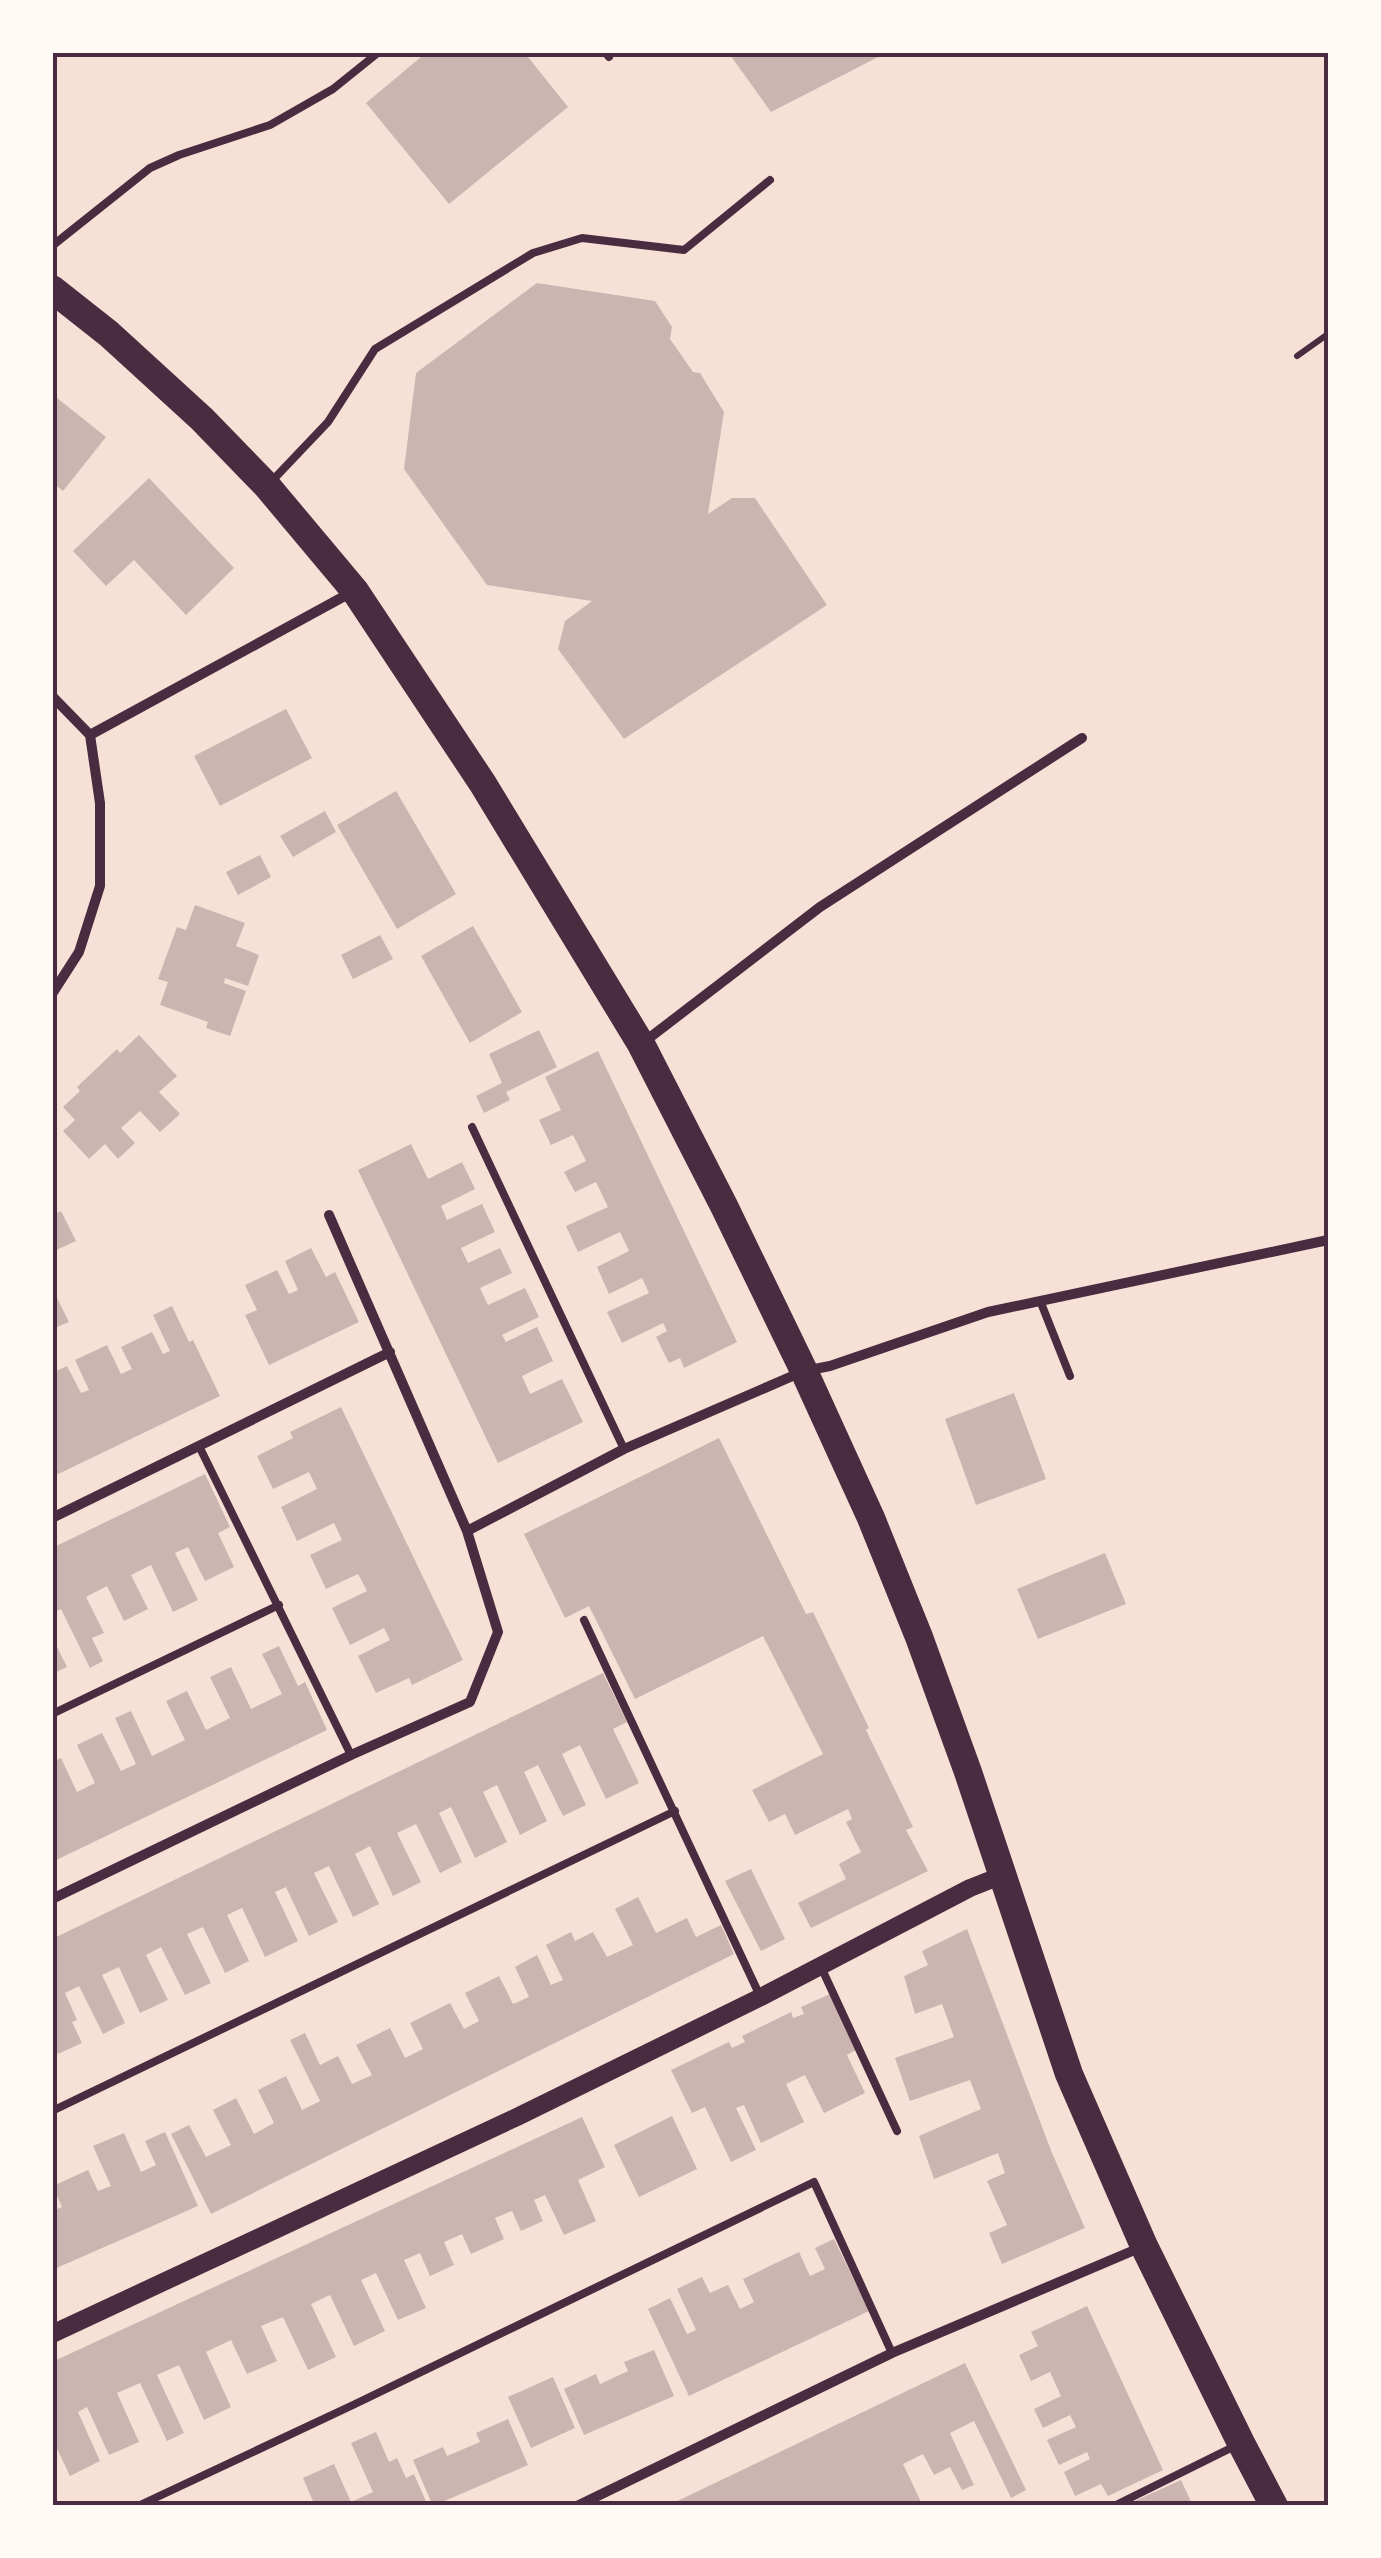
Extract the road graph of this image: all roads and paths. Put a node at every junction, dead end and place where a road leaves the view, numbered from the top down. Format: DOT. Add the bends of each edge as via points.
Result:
graph roads {
  1 [pos="379,52"];
  2 [pos="770,180"];
  3 [pos="52,246"];
  4 [pos="52,289"];
  5 [pos="1328,334"];
  6 [pos="1297,356"];
  7 [pos="267,486"];
  8 [pos="355,591"];
  9 [pos="52,696"];
  10 [pos="90,735"];
  11 [pos="1082,738"];
  12 [pos="52,994"];
  13 [pos="641,1044"];
  14 [pos="472,1127"];
  15 [pos="329,1216"];
  16 [pos="1328,1240"];
  17 [pos="1041,1303"];
  18 [pos="390,1352"];
  19 [pos="804,1371"];
  20 [pos="1070,1376"];
  21 [pos="199,1446"];
  22 [pos="624,1449"];
  23 [pos="52,1518"];
  24 [pos="467,1531"];
  25 [pos="279,1606"];
  26 [pos="584,1620"];
  27 [pos="52,1714"];
  28 [pos="351,1755"];
  29 [pos="675,1810"];
  30 [pos="1003,1875"];
  31 [pos="52,1899"];
  32 [pos="820,1966"];
  33 [pos="761,1997"];
  34 [pos="52,2111"];
  35 [pos="897,2131"];
  36 [pos="1144,2246"];
  37 [pos="52,2334"];
  38 [pos="892,2353"];
  39 [pos="1240,2444"];
  40 [pos="138,2506"];
  41 [pos="577,2506"];
  42 [pos="1114,2506"];
  43 [pos="1274,2506"];
  1 -- 3 [label="lane" via="333,90 270,125 150,168"];
  2 -- 7 [label="lane" via="684,250 582,238 517,262 375,349 328,422"];
  4 -- 7 [label="highway" via="202,418"];
  5 -- 6 [label="path"];
  7 -- 8 [label="highway"];
  8 -- 10 [label="street"];
  8 -- 13 [label="highway" via="484,784"];
  9 -- 10 [label="street"];
  10 -- 12 [label="street" via="100,803 100,886 79,952"];
  11 -- 13 [label="street" via="820,907"];
  13 -- 19 [label="highway"];
  14 -- 22 [label="lane"];
  15 -- 18 [label="street"];
  16 -- 17 [label="street"];
  17 -- 19 [label="street" via="988,1312"];
  17 -- 20 [label="lane"];
  18 -- 21 [label="street"];
  18 -- 24 [label="street"];
  19 -- 22 [label="street"];
  19 -- 30 [label="highway" via="919,1636"];
  21 -- 23 [label="street"];
  21 -- 25 [label="lane"];
  22 -- 24 [label="street"];
  24 -- 28 [label="street" via="498,1632 470,1702"];
  25 -- 27 [label="lane"];
  25 -- 28 [label="lane"];
  26 -- 29 [label="lane"];
  28 -- 31 [label="street"];
  29 -- 33 [label="lane"];
  29 -- 34 [label="lane"];
  30 -- 32 [label="street"];
  30 -- 36 [label="highway" via="1069,2074"];
  32 -- 33 [label="street"];
  32 -- 35 [label="lane"];
  33 -- 37 [label="street"];
  36 -- 38 [label="street"];
  36 -- 39 [label="highway"];
  38 -- 40 [label="lane" via="814,2182"];
  38 -- 41 [label="street"];
  39 -- 42 [label="lane"];
  39 -- 43 [label="highway"];
}
